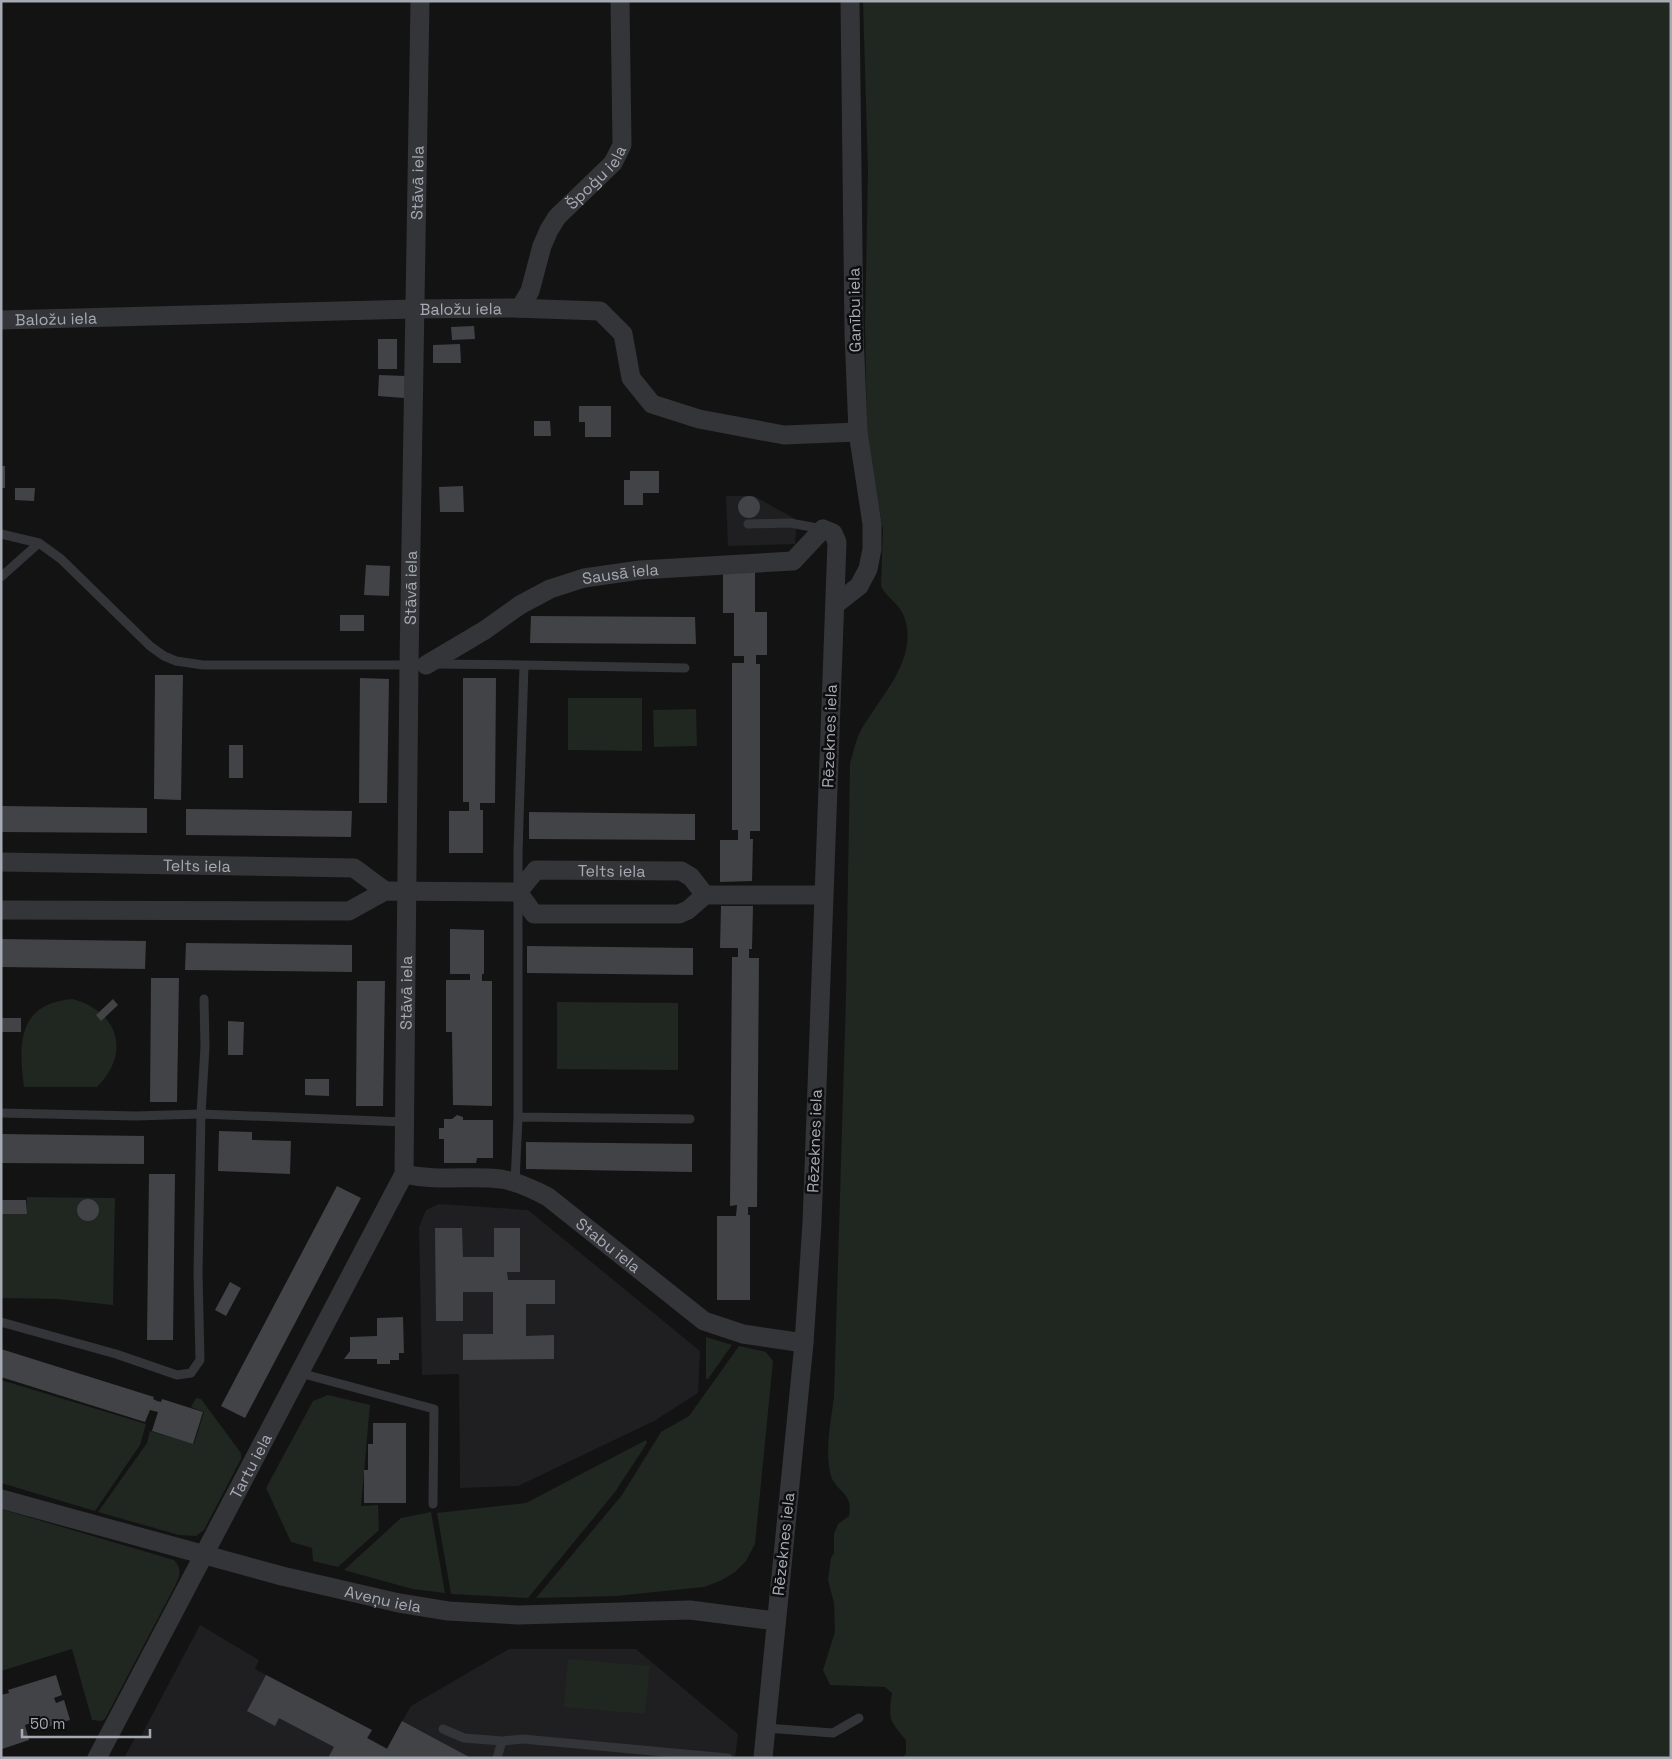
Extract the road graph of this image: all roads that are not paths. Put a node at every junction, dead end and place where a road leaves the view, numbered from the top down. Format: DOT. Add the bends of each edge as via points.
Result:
graph roads {
  1 [pos="420,1"];
  2 [pos="620,1"];
  3 [pos="850,1"];
  4 [pos="520,308"];
  5 [pos="414,309"];
  6 [pos="1,320"];
  7 [pos="858,432"];
  8 [pos="748,524"];
  9 [pos="823,529"];
  10 [pos="1,534"];
  11 [pos="39,543"];
  12 [pos="1,577"];
  13 [pos="836,604"];
  14 [pos="417,665"];
  15 [pos="524,665"];
  16 [pos="685,668"];
  17 [pos="1,862"];
  18 [pos="386,891"];
  19 [pos="406,891"];
  20 [pos="518,892"];
  21 [pos="705,895"];
  22 [pos="823,895"];
  23 [pos="1,910"];
  24 [pos="204,999"];
  25 [pos="1,1114"];
  26 [pos="200,1114"];
  27 [pos="518,1116"];
  28 [pos="690,1119"];
  29 [pos="405,1122"];
  30 [pos="404,1174"];
  31 [pos="514,1182"];
  32 [pos="1,1322"];
  33 [pos="804,1343"];
  34 [pos="300,1373"];
  35 [pos="1,1499"];
  36 [pos="433,1504"];
  37 [pos="204,1555"];
  38 [pos="776,1621"];
  39 [pos="859,1718"];
  40 [pos="766,1728"];
  41 [pos="443,1729"];
  42 [pos="502,1740"];
  43 [pos="97,1758"];
  44 [pos="498,1758"];
  45 [pos="728,1758"];
  46 [pos="763,1758"];
  1 -- 5 [label="street, Stāvā iela"];
  2 -- 4 [label="street, Špoģu iela" via="622,145 614,163 557,218 549,230 530,291"];
  3 -- 7 [label="street, Ganību iela"];
  4 -- 5 [label="street, Baložu iela"];
  4 -- 7 [label="street, Baložu iela" via="600,311 623,334 631,378 652,404 698,420 784,435"];
  5 -- 6 [label="street, Baložu iela"];
  5 -- 14 [label="street, Stāvā iela"];
  7 -- 13 [label="street, Ganību iela" via="872,524 872,548 868,569 859,586"];
  8 -- 9 [label="lane" via="790,523"];
  9 -- 13 [label="street, Rēzeknes iela" via="833,533 836,542"];
  9 -- 14 [label="street, Sausā iela" via="793,561 640,570 584,578 550,589 484,630"];
  10 -- 11 [label="lane"];
  11 -- 12 [label="lane"];
  11 -- 14 [label="lane" via="61,559 150,646 176,661 203,665"];
  13 -- 22 [label="street, Rēzeknes iela"];
  14 -- 15 [label="lane"];
  14 -- 19 [label="street, Stāvā iela"];
  15 -- 16 [label="lane"];
  15 -- 20 [label="lane"];
  17 -- 18 [label="street, Telts iela" via="354,868"];
  18 -- 19 [label="street"];
  18 -- 23 [label="street" via="349,911"];
  19 -- 20 [label="street"];
  19 -- 29 [label="street, Stāvā iela"];
  20 -- 21 [label="street" via="534,914 679,914"];
  20 -- 21 [label="street, Telts iela" via="536,870 681,871 691,876"];
  20 -- 27 [label="lane"];
  21 -- 22 [label="street"];
  22 -- 33 [label="street, Rēzeknes iela" via="812,1224"];
  24 -- 26 [label="lane" via="205,1047"];
  25 -- 26 [label="lane"];
  26 -- 29 [label="lane"];
  26 -- 32 [label="lane" via="200,1360 191,1373 177,1375 116,1354"];
  27 -- 28 [label="lane"];
  27 -- 31 [label="lane"];
  29 -- 30 [label="street, Stāvā iela"];
  30 -- 31 [label="street, Stabu iela" via="426,1179 500,1179"];
  30 -- 34 [label="street, Tartu iela"];
  31 -- 33 [label="street, Stabu iela" via="548,1197 704,1321 742,1334"];
  33 -- 38 [label="street, Rēzeknes iela"];
  34 -- 36 [label="lane" via="434,1409"];
  34 -- 37 [label="street, Tartu iela"];
  35 -- 37 [label="street, Aveņu iela"];
  37 -- 38 [label="street, Aveņu iela" via="399,1603 448,1611 518,1615 690,1610"];
  37 -- 43 [label="street, Tartu iela"];
  38 -- 40 [label="street, Rēzeknes iela"];
  39 -- 40 [label="lane" via="833,1733"];
  40 -- 46 [label="street, Rēzeknes iela"];
  41 -- 42 [label="lane" via="464,1738"];
  42 -- 44 [label="lane"];
  42 -- 45 [label="lane" via="523,1739"];
}
